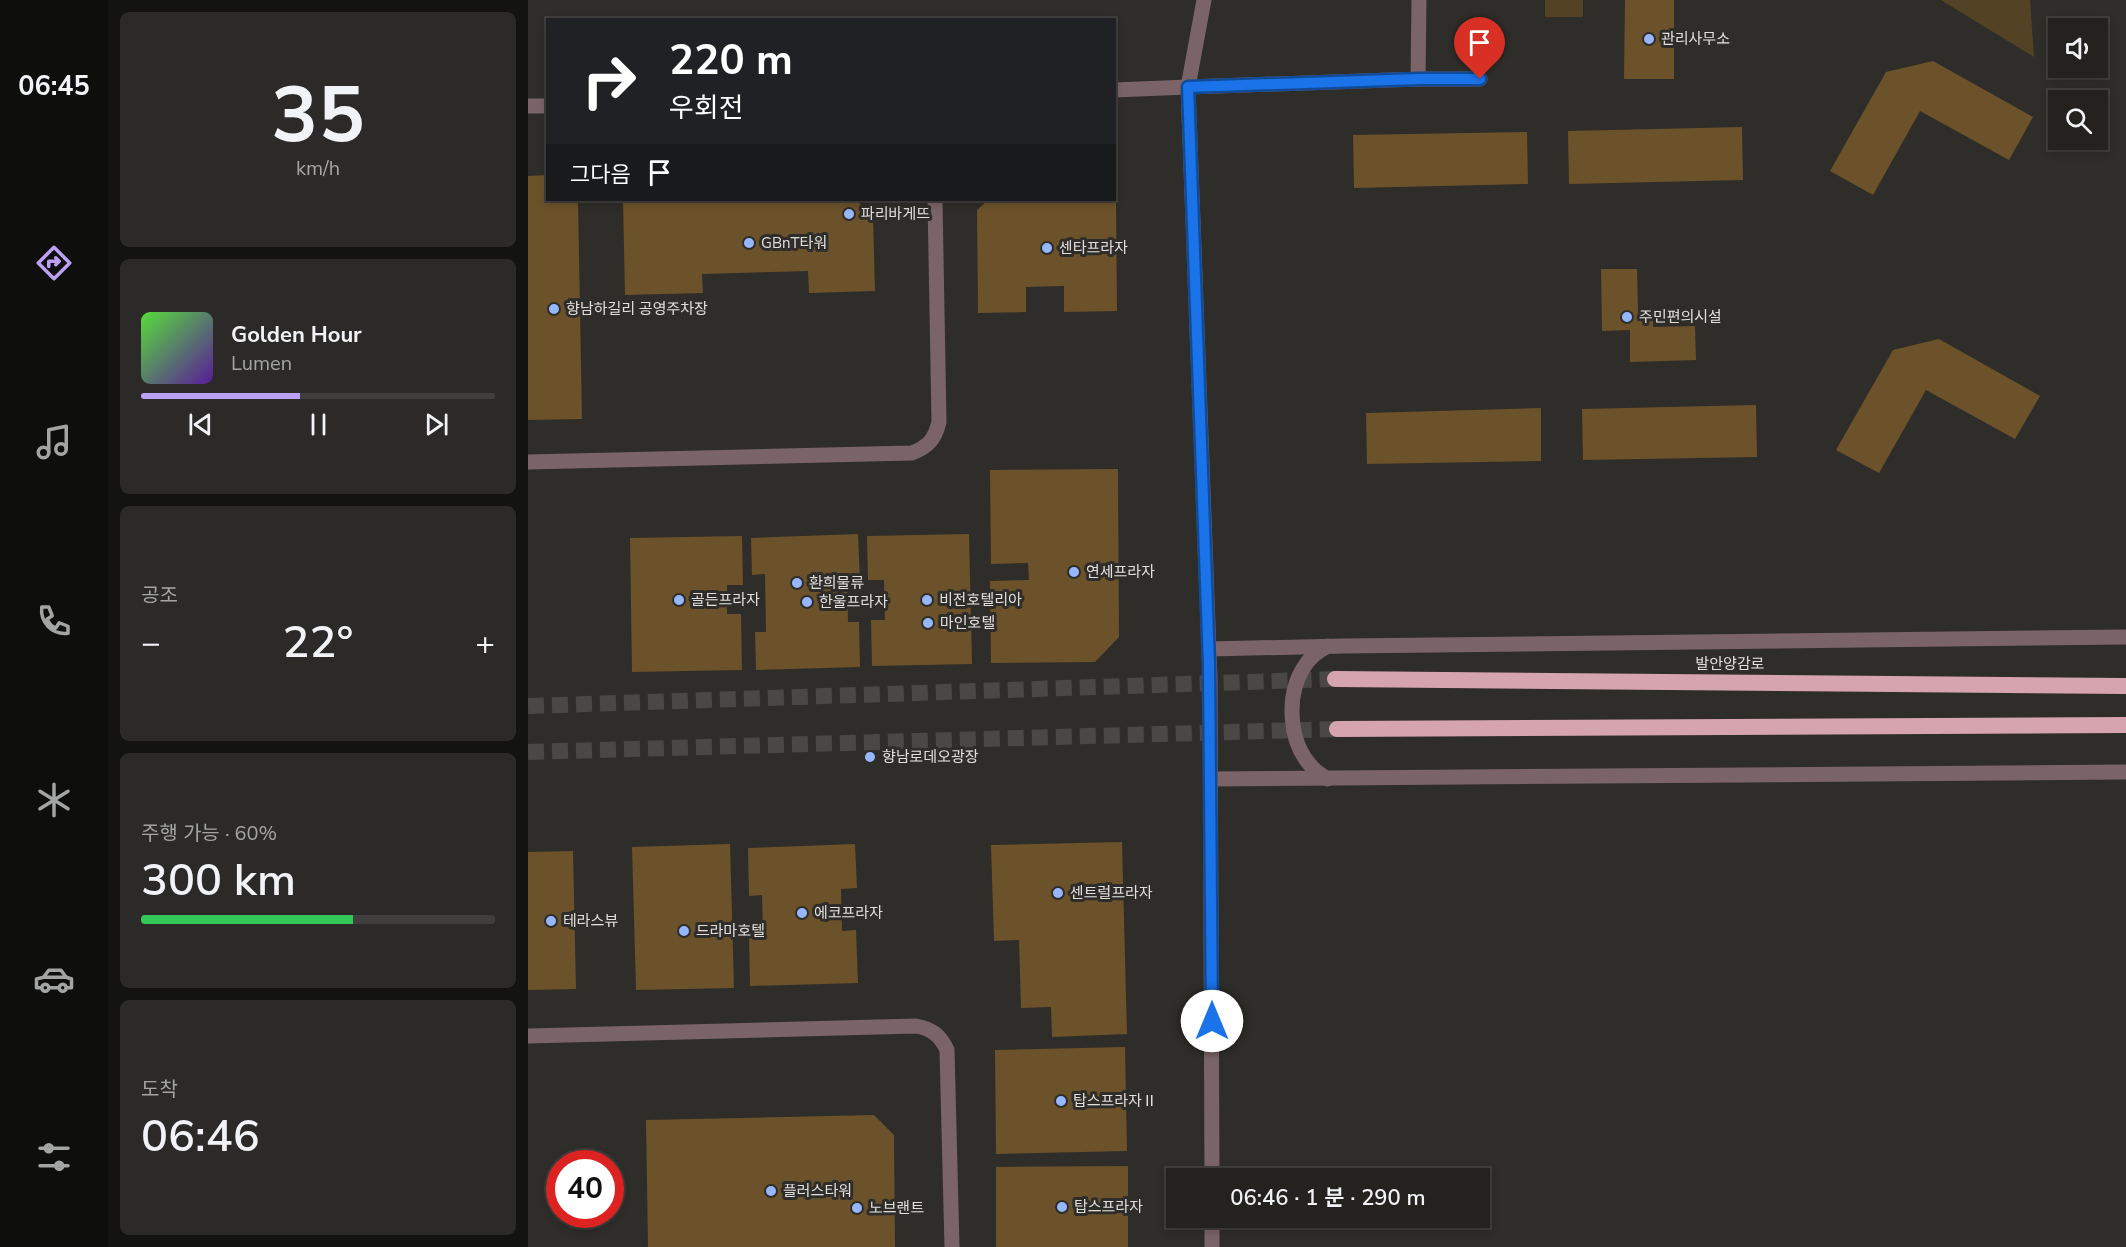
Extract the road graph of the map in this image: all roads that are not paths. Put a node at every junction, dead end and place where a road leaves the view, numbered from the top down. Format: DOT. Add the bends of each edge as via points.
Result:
graph roads {
  1 [pos="1204,0"];
  2 [pos="1419,0"];
  3 [pos="1418,79"];
  4 [pos="1480,79"];
  5 [pos="1188,87"];
  6 [pos="1116,90"];
  7 [pos="528,106"];
  8 [pos="546,106"];
  9 [pos="935,201"];
  10 [pos="528,462"];
  11 [pos="2126,637"];
  12 [pos="1328,646"];
  13 [pos="1209,650"];
  14 [pos="1335,679"];
  15 [pos="2126,686"];
  16 [pos="2126,725"];
  17 [pos="1337,729"];
  18 [pos="2126,772"];
  19 [pos="1326,779"];
  20 [pos="1211,780"];
  21 [pos="528,1036"];
  22 [pos="1212,1168"];
  23 [pos="1212,1228"];
  24 [pos="952,1247"];
  25 [pos="1212,1247"];
  1 -- 5 [label="street"];
  2 -- 3 [label="street"];
  3 -- 4 [label="street"];
  3 -- 5 [label="street"];
  5 -- 6 [label="street"];
  5 -- 13 [label="street"];
  7 -- 8 [label="street"];
  9 -- 10 [label="street" via="939,422 937,433 922,449 912,453"];
  11 -- 12 [label="street"];
  12 -- 13 [label="street"];
  12 -- 19 [label="street" via="1303,667 1291,709 1301,751 1311,767"];
  13 -- 20 [label="street"];
  14 -- 15 [label="highway, 발안양감로"];
  16 -- 17 [label="highway"];
  18 -- 19 [label="street"];
  19 -- 20 [label="street"];
  20 -- 22 [label="street"];
  21 -- 24 [label="street" via="926,1028 936,1033 947,1050"];
  23 -- 25 [label="street"];
}
